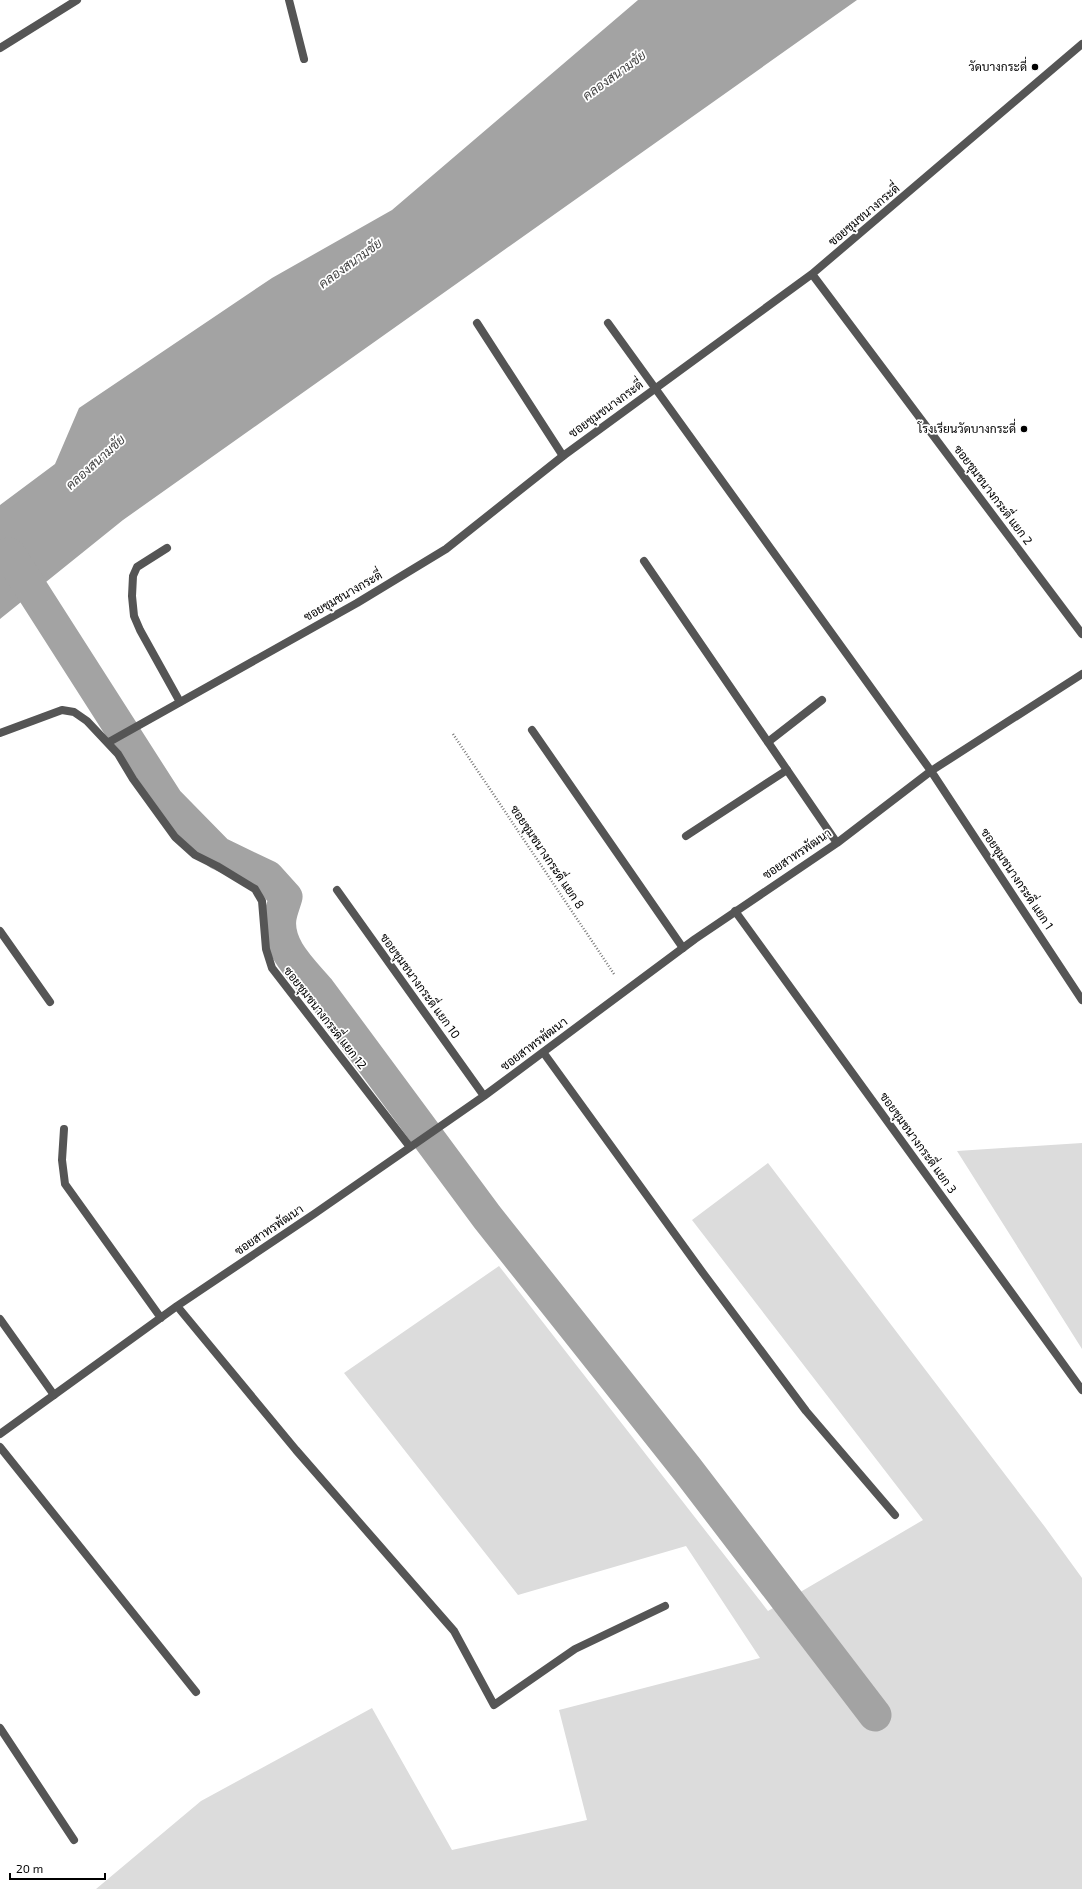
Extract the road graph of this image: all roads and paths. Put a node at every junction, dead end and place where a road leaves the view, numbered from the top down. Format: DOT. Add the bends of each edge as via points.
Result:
graph roads {
  1 [pos="77,0"];
  2 [pos="289,0"];
  3 [pos="1082,44"];
  4 [pos="0,48"];
  5 [pos="304,59"];
  6 [pos="812,274"];
  7 [pos="477,323"];
  8 [pos="608,323"];
  9 [pos="655,388"];
  10 [pos="563,456"];
  11 [pos="167,548"];
  12 [pos="644,561"];
  13 [pos="1082,634"];
  14 [pos="1082,674"];
  15 [pos="822,700"];
  16 [pos="180,702"];
  17 [pos="532,730"];
  18 [pos="0,733"];
  19 [pos="453,734"];
  20 [pos="109,742"];
  21 [pos="768,742"];
  22 [pos="787,770"];
  23 [pos="931,771"];
  24 [pos="686,836"];
  25 [pos="837,843"];
  26 [pos="336,890"];
  27 [pos="735,911"];
  28 [pos="0,931"];
  29 [pos="683,948"];
  30 [pos="626,991"];
  31 [pos="1082,1000"];
  32 [pos="50,1002"];
  33 [pos="543,1052"];
  34 [pos="484,1096"];
  35 [pos="64,1129"];
  36 [pos="412,1146"];
  37 [pos="177,1306"];
  38 [pos="161,1318"];
  39 [pos="0,1319"];
  40 [pos="1082,1390"];
  41 [pos="54,1395"];
  42 [pos="0,1434"];
  43 [pos="0,1447"];
  44 [pos="895,1515"];
  45 [pos="665,1606"];
  46 [pos="196,1692"];
  47 [pos="0,1728"];
  48 [pos="74,1840"];
  1 -- 4 [label="street"];
  2 -- 5 [label="street"];
  3 -- 6 [label="street, ซอยชุมชนางกระดี่"];
  6 -- 9 [label="street, ซอยชุมชนางกระดี่"];
  6 -- 13 [label="street, ซอยชุมชนางกระดี่ แยก 2"];
  7 -- 10 [label="street"];
  8 -- 9 [label="street, ซอยชุมชนางกระดี่ แยก 1"];
  9 -- 10 [label="street, ซอยชุมชนางกระดี่"];
  9 -- 23 [label="street, ซอยชุมชนางกระดี่ แยก 1"];
  10 -- 16 [label="street, ซอยชุมชนางกระดี่" via="446,549"];
  11 -- 16 [label="street" via="137,567 133,576 132,596 134,616 140,630"];
  12 -- 21 [label="street"];
  14 -- 23 [label="street, ซอยสาทรพัฒนา"];
  15 -- 21 [label="street"];
  16 -- 20 [label="street, ซอยชุมชนางกระดี่"];
  17 -- 29 [label="street"];
  18 -- 20 [label="street, ซอยชุมชนางกระดี่ แยก 12" via="62,710 74,712 88,721"];
  19 -- 30 [label="path, ซอยชุมชนางกระดี่ แยก 8"];
  20 -- 36 [label="street, ซอยชุมชนางกระดี่ แยก 12" via="175,837 194,854 255,889 262,901 266,949 272,968"];
  21 -- 22 [label="street"];
  22 -- 24 [label="street"];
  22 -- 25 [label="street"];
  23 -- 25 [label="street, ซอยสาทรพัฒนา"];
  23 -- 31 [label="street, ซอยชุมชนางกระดี่ แยก 1"];
  25 -- 27 [label="street, ซอยสาทรพัฒนา"];
  26 -- 34 [label="street, ซอยชุมชนางกระดี่ แยก 10"];
  27 -- 29 [label="street, ซอยสาทรพัฒนา"];
  27 -- 40 [label="street, ซอยชุมชนางกระดี่ แยก 3"];
  28 -- 32 [label="street"];
  29 -- 30 [label="street, ซอยสาทรพัฒนา"];
  30 -- 33 [label="street, ซอยสาทรพัฒนา"];
  33 -- 34 [label="street, ซอยสาทรพัฒนา"];
  33 -- 44 [label="street" via="806,1410"];
  34 -- 36 [label="street, ซอยสาทรพัฒนา"];
  35 -- 38 [label="street" via="62,1160 65,1184"];
  36 -- 37 [label="street, ซอยสาทรพัฒนา"];
  37 -- 38 [label="street, ซอยสาทรพัฒนา"];
  37 -- 45 [label="street" via="296,1450 454,1632 494,1705 575,1649"];
  38 -- 41 [label="street, ซอยสาทรพัฒนา"];
  39 -- 41 [label="street"];
  41 -- 42 [label="street, ซอยสาทรพัฒนา"];
  43 -- 46 [label="street"];
  47 -- 48 [label="street"];
}
